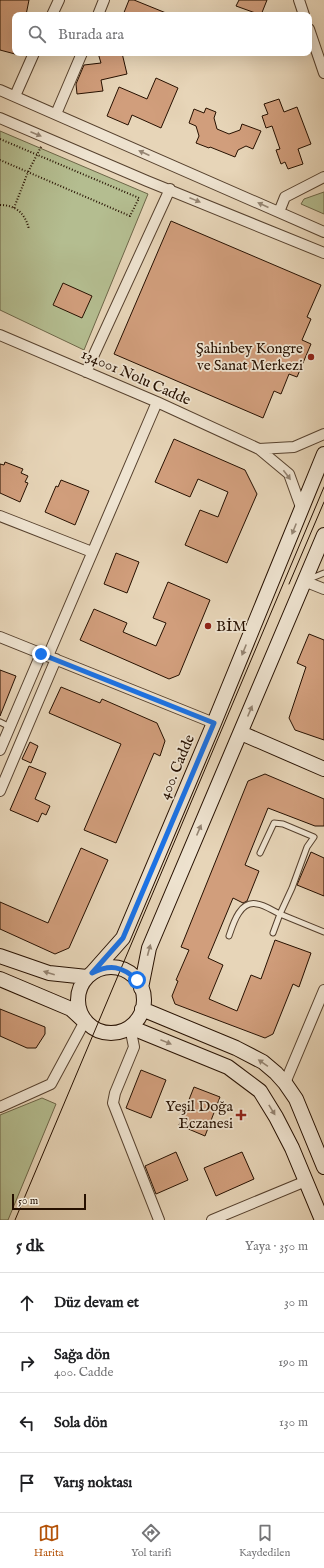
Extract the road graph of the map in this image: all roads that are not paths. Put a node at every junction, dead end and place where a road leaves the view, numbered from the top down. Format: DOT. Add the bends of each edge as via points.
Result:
graph roads {
  1 [pos="59,0"];
  2 [pos="104,0"];
  3 [pos="299,0"];
  4 [pos="53,12"];
  5 [pos="99,12"];
  6 [pos="303,12"];
  7 [pos="312,38"];
  8 [pos="33,56"];
  9 [pos="81,56"];
  10 [pos="324,73"];
  11 [pos="0,90"];
  12 [pos="15,96"];
  13 [pos="56,114"];
  14 [pos="0,118"];
  15 [pos="324,177"];
  16 [pos="170,189"];
  17 [pos="279,212"];
  18 [pos="324,232"];
  19 [pos="324,253"];
  20 [pos="0,334"];
  21 [pos="86,372"];
  22 [pos="157,402"];
  23 [pos="324,434"];
  24 [pos="259,449"];
  25 [pos="324,454"];
  26 [pos="302,510"];
  27 [pos="0,516"];
  28 [pos="324,535"];
  29 [pos="92,552"];
  30 [pos="324,573"];
  31 [pos="304,581"];
  32 [pos="324,589"];
  33 [pos="0,637"];
  34 [pos="48,656"];
  35 [pos="0,722"];
  36 [pos="214,723"];
  37 [pos="10,727"];
  38 [pos="241,733"];
  39 [pos="0,750"];
  40 [pos="324,768"];
  41 [pos="0,791"];
  42 [pos="260,853"];
  43 [pos="280,914"];
  44 [pos="324,932"];
  45 [pos="273,933"];
  46 [pos="229,936"];
  47 [pos="0,956"];
  48 [pos="90,975"];
  49 [pos="0,979"];
  50 [pos="141,988"];
  51 [pos="324,990"];
  52 [pos="142,1009"];
  53 [pos="85,1021"];
  54 [pos="130,1027"];
  55 [pos="285,1083"];
  56 [pos="0,1107"];
  57 [pos="324,1168"];
  58 [pos="306,1181"];
  59 [pos="158,1220"];
  60 [pos="212,1220"];
  61 [pos="322,1220"];
  1 -- 4 [label="street"];
  2 -- 5 [label="street"];
  3 -- 6 [label="street"];
  7 -- 10 [label="street"];
  8 -- 12 [label="street"];
  9 -- 13 [label="street"];
  11 -- 12 [label="street"];
  12 -- 13 [label="street"];
  17 -- 13 [label="street, one-way"];
  14 -- 16 [label="street, one-way"];
  15 -- 17 [label="street" via="285,197"];
  16 -- 19 [label="street, one-way"];
  16 -- 21 [label="street"];
  17 -- 18 [label="street"];
  20 -- 21 [label="street, 134001 Nolu Cadde"];
  21 -- 22 [label="street, 134001 Nolu Cadde"];
  22 -- 24 [label="street, 134001 Nolu Cadde"];
  22 -- 29 [label="street"];
  23 -- 24 [label="street, 134001 Nolu Cadde" via="294,448"];
  24 -- 26 [label="street, 134001 Nolu Cadde, one-way" via="289,474"];
  25 -- 26 [label="main road, 400. Cadde"];
  26 -- 36 [label="main road, 400. Cadde, one-way"];
  27 -- 29 [label="street"];
  28 -- 31 [label="main road"];
  29 -- 34 [label="street"];
  30 -- 31 [label="lane"];
  31 -- 32 [label="street"];
  38 -- 31 [label="main road, one-way"];
  33 -- 34 [label="street"];
  34 -- 36 [label="street"];
  34 -- 37 [label="street"];
  34 -- 41 [label="street"];
  35 -- 37 [label="lane"];
  36 -- 48 [label="main road, 400. Cadde" via="123,938"];
  37 -- 39 [label="street"];
  38 -- 40 [label="main road"];
  50 -- 38 [label="main road, one-way" via="149,948"];
  42 -- 43 [label="lane" via="274,823 283,824 314,837 307,847"];
  43 -- 44 [label="lane"];
  43 -- 45 [label="lane"];
  43 -- 46 [label="lane" via="257,903 250,904 242,908"];
  48 -- 47 [label="main road, one-way" via="53,974"];
  48 -- 50 [label="main road" via="101,968 121,969 137,980"];
  48 -- 53 [label="main road" via="81,985 78,994 80,1013"];
  49 -- 53 [label="main road" via="71,1009"];
  50 -- 52 [label="main road" via="144,1004"];
  51 -- 55 [label="street"];
  52 -- 54 [label="main road" via="138,1019"];
  55 -- 52 [label="main road, one-way" via="263,1062 236,1048"];
  53 -- 54 [label="main road" via="101,1032 121,1032"];
  53 -- 56 [label="street" via="51,1084"];
  54 -- 58 [label="main road, one-way" via="228,1067 260,1091 292,1148"];
  54 -- 59 [label="street" via="134,1047 113,1102"];
  55 -- 57 [label="main road" via="296,1098"];
  58 -- 60 [label="street"];
  58 -- 61 [label="main road"];
}
